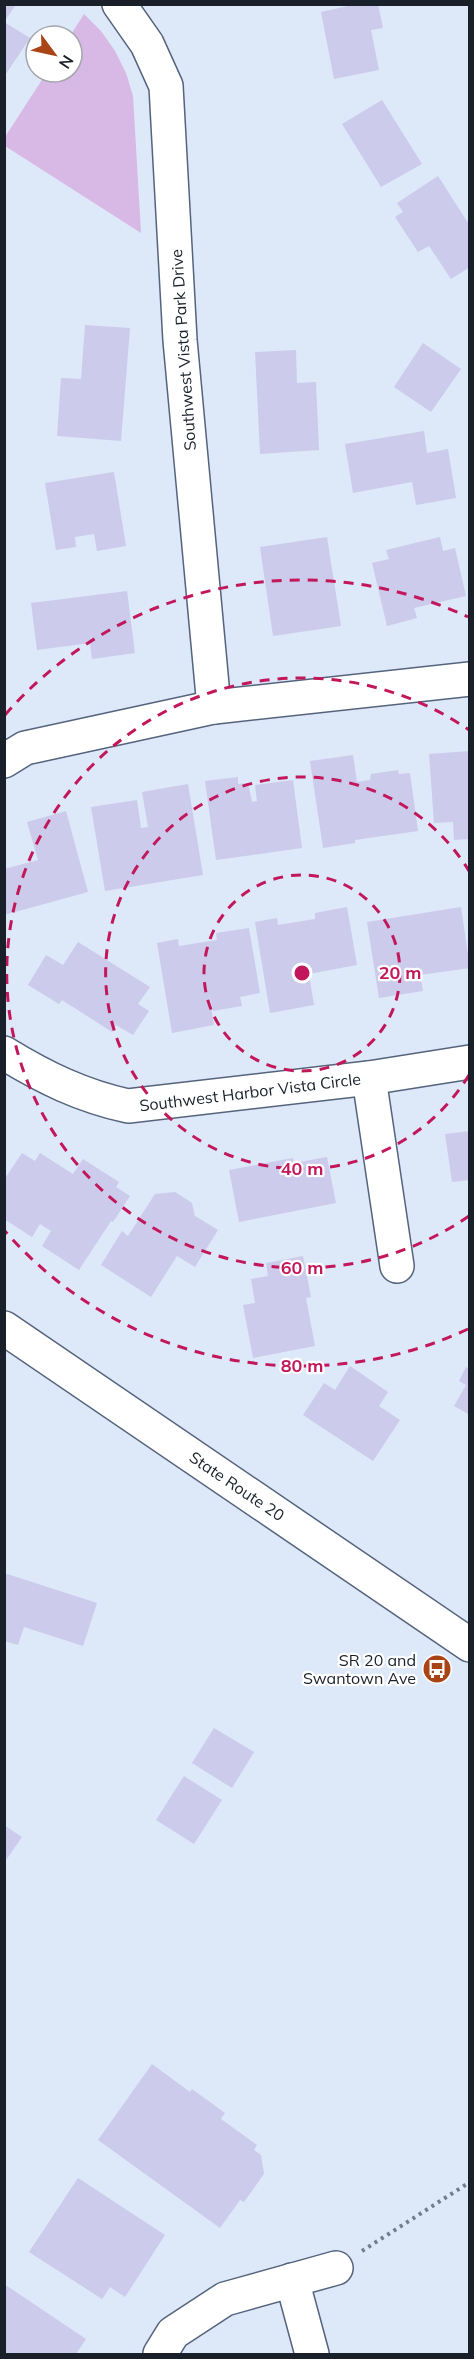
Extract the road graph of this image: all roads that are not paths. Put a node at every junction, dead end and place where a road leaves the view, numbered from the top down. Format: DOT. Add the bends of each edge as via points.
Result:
graph roads {
  1 [pos="119,4"];
  2 [pos="470,679"];
  3 [pos="214,707"];
  4 [pos="4,761"];
  5 [pos="4,1053"];
  6 [pos="470,1062"];
  7 [pos="369,1078"];
  8 [pos="397,1266"];
  9 [pos="4,1329"];
  10 [pos="470,1645"];
  11 [pos="336,2268"];
  12 [pos="292,2280"];
  13 [pos="173,2348"];
  14 [pos="312,2355"];
  1 -- 3 [label="street, Southwest Vista Park Drive" via="147,44 166,87 180,340"];
  2 -- 3 [label="street"];
  3 -- 4 [label="street" via="25,748"];
  5 -- 7 [label="street, Southwest Harbor Vista Circle" via="44,1077 99,1100 128,1106"];
  6 -- 7 [label="street, Southwest Harbor Vista Circle"];
  7 -- 8 [label="street"];
  9 -- 10 [label="street, State Route 20"];
  11 -- 12 [label="street"];
  12 -- 13 [label="street" via="225,2299"];
  12 -- 14 [label="street"];
}
